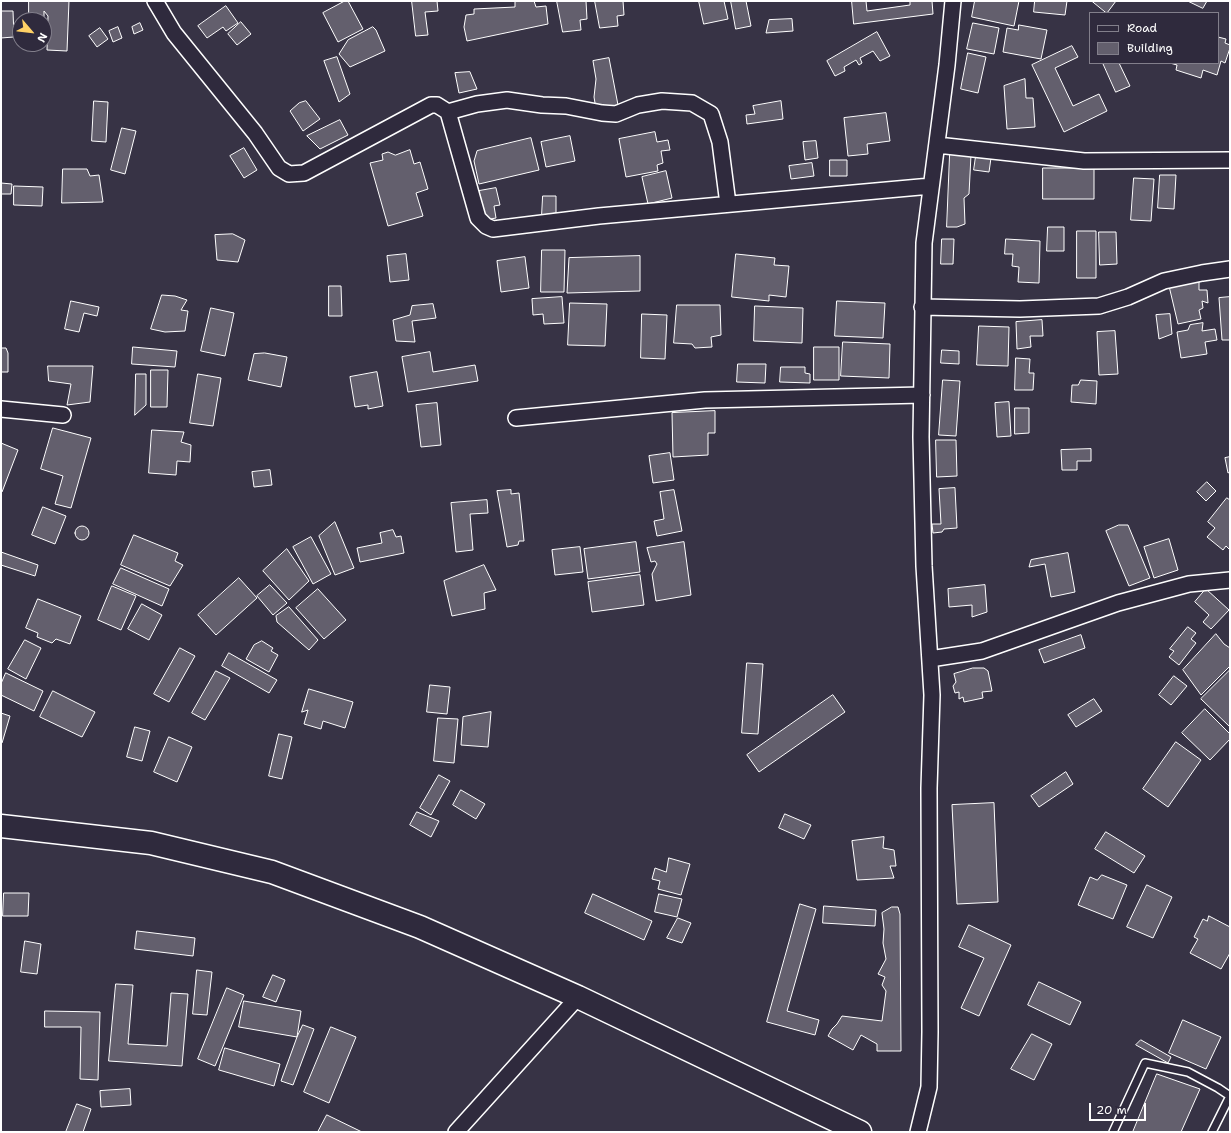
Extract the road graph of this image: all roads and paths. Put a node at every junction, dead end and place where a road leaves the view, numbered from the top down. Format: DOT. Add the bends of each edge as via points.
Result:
graph roads {
  1 [pos="155,1"];
  2 [pos="953,1"];
  3 [pos="448,112"];
  4 [pos="936,145"];
  5 [pos="1230,160"];
  6 [pos="931,186"];
  7 [pos="728,204"];
  8 [pos="1230,269"];
  9 [pos="922,306"];
  10 [pos="922,395"];
  11 [pos="1,409"];
  12 [pos="63,415"];
  13 [pos="516,418"];
  14 [pos="1230,580"];
  15 [pos="930,659"];
  16 [pos="1,826"];
  17 [pos="578,997"];
  18 [pos="1230,1096"];
  19 [pos="456,1132"];
  20 [pos="860,1132"];
  21 [pos="918,1132"];
  22 [pos="1113,1132"];
  23 [pos="1212,1132"];
  1 -- 3 [label="street" via="174,33 255,132 278,168 285,173 304,173 431,105"];
  2 -- 4 [label="street"];
  3 -- 7 [label="street" via="477,104 507,100 616,114 638,105 662,101 692,103 711,114 720,142"];
  3 -- 7 [label="street" via="478,218 486,226 493,228"];
  4 -- 5 [label="street" via="1084,161"];
  4 -- 6 [label="street"];
  6 -- 7 [label="street"];
  6 -- 9 [label="street" via="924,243"];
  8 -- 9 [label="street" via="1164,281 1128,297 1099,306 1020,309"];
  9 -- 10 [label="street"];
  10 -- 13 [label="street" via="706,400"];
  10 -- 15 [label="street" via="924,566"];
  11 -- 12 [label="street"];
  14 -- 15 [label="street" via="1190,584 1118,603 982,651"];
  15 -- 21 [label="street" via="932,695 928,788 929,1087"];
  16 -- 17 [label="highway" via="151,843 272,872 420,926"];
  17 -- 19 [label="street"];
  17 -- 20 [label="highway"];
  18 -- 22 [label="lane" via="1188,1072 1144,1063"];
  18 -- 23 [label="lane"];
}
